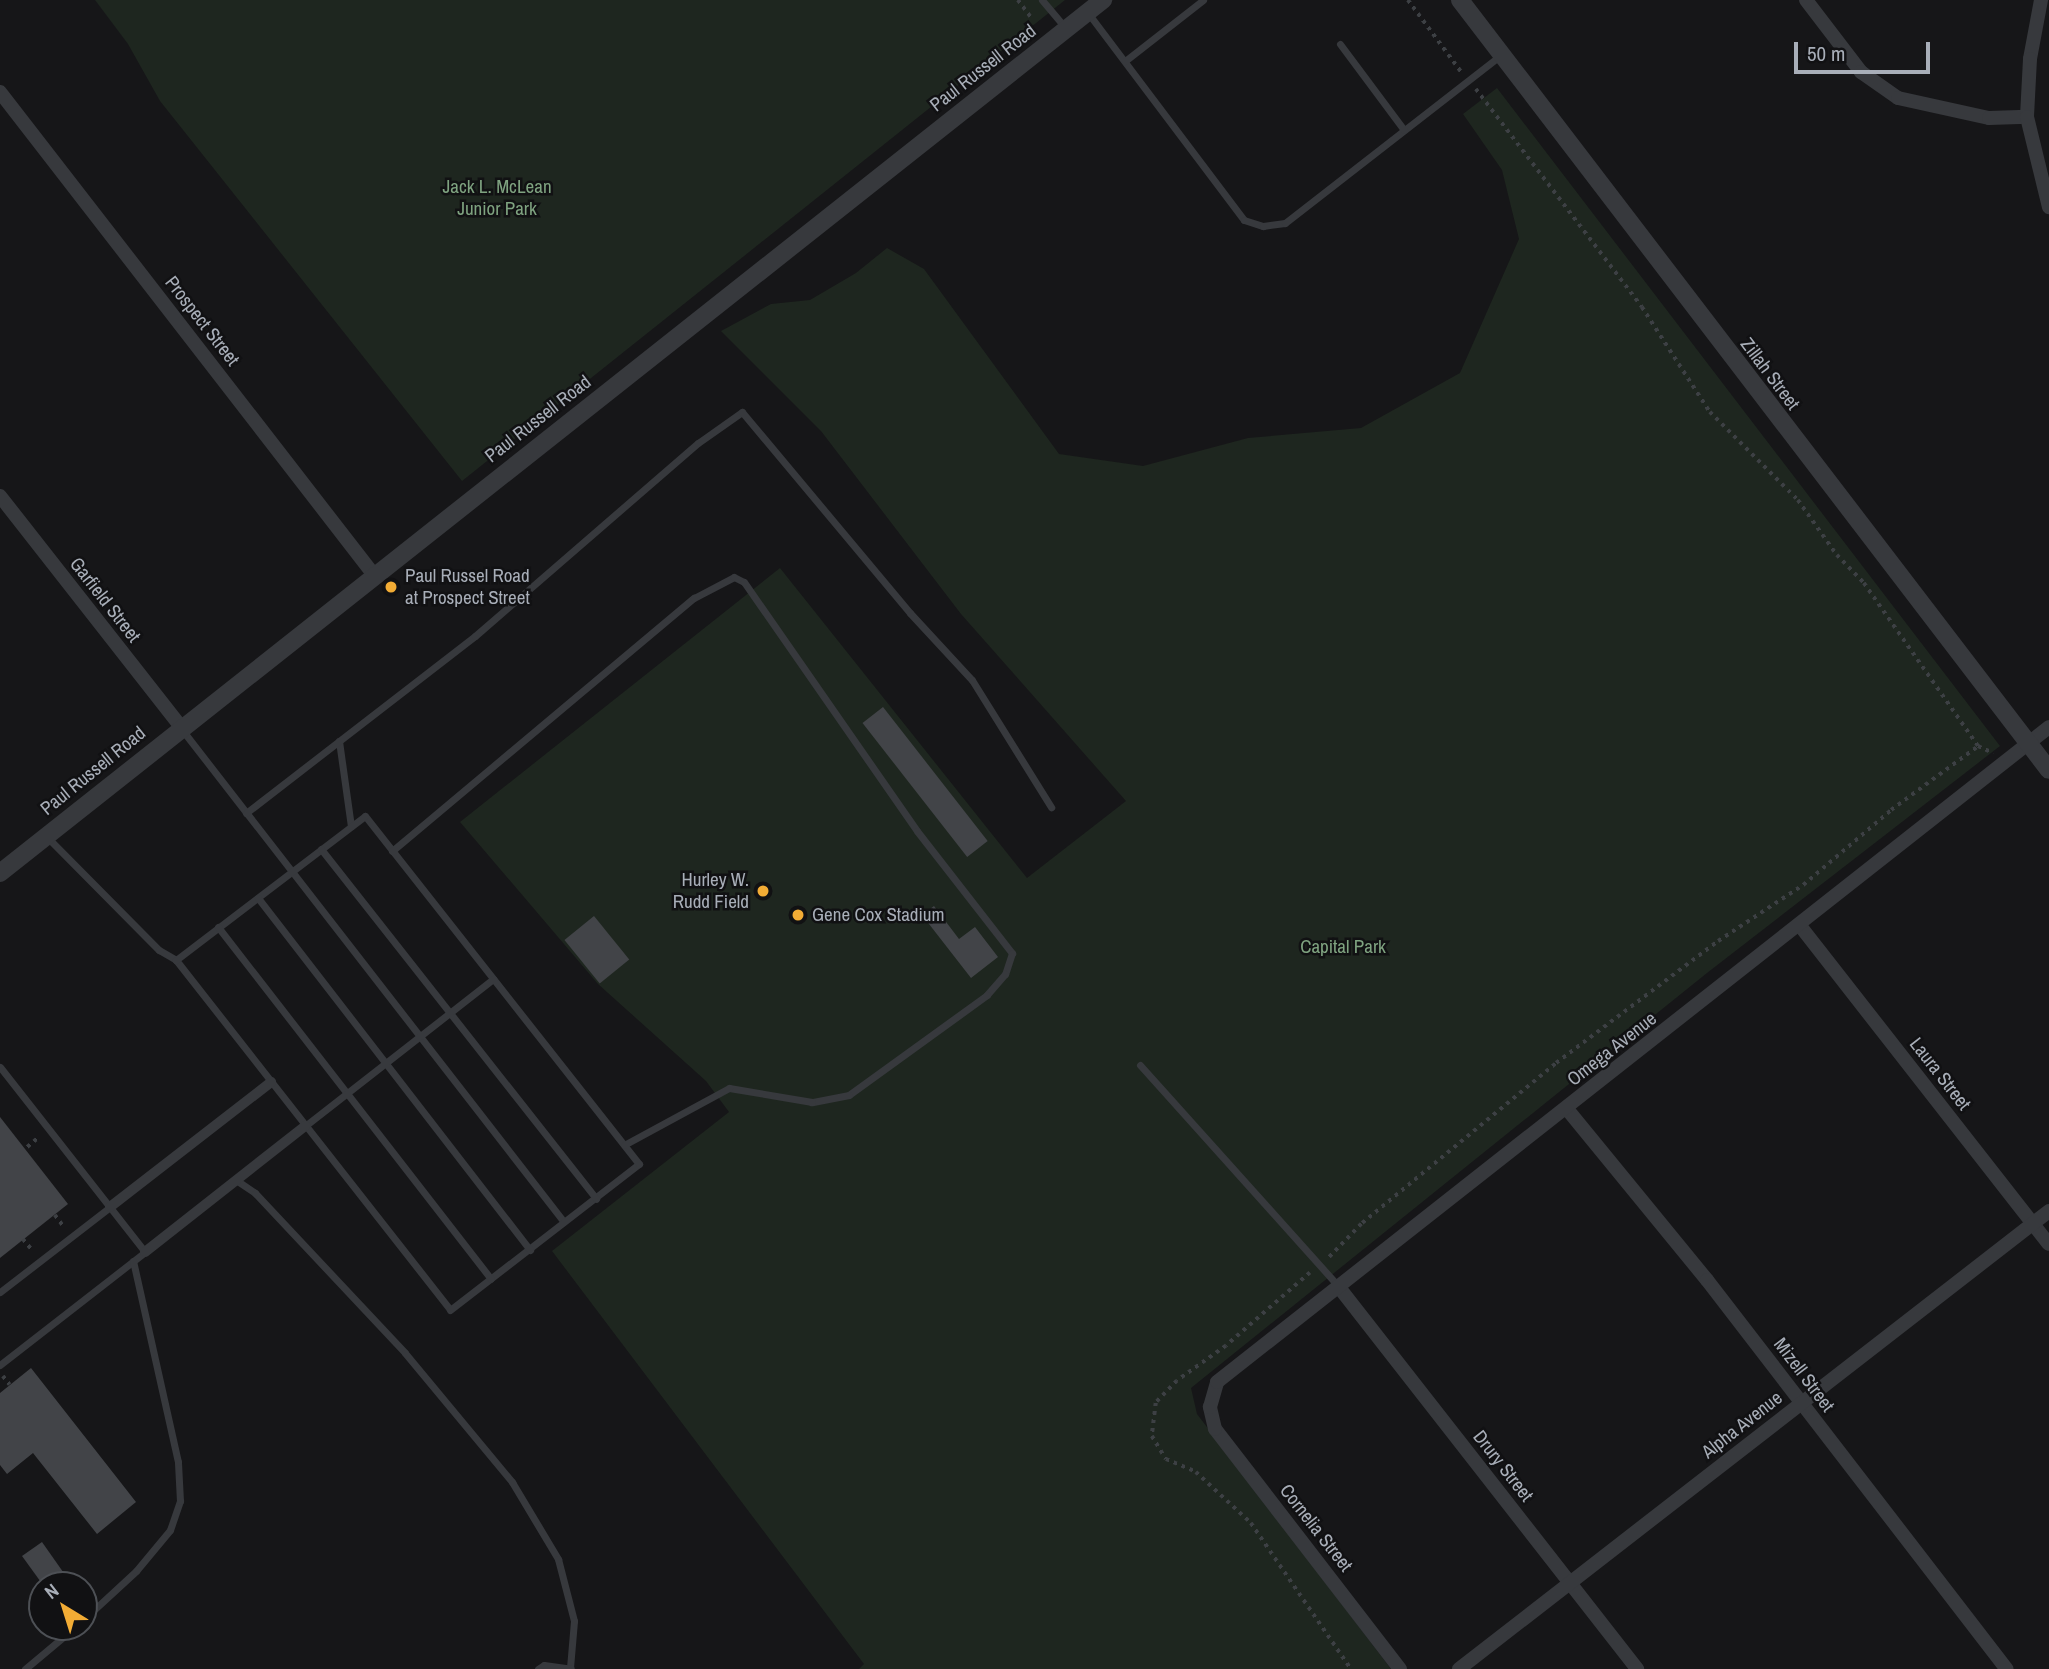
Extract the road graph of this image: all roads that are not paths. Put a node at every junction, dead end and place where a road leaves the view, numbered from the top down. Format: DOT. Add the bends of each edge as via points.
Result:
graph roads {
  1 [pos="1042,0"];
  2 [pos="1104,0"];
  3 [pos="1203,0"];
  4 [pos="1460,0"];
  5 [pos="1806,0"];
  6 [pos="2041,0"];
  7 [pos="1088,12"];
  8 [pos="1066,29"];
  9 [pos="1340,44"];
  10 [pos="1501,55"];
  11 [pos="1125,61"];
  12 [pos="0,92"];
  13 [pos="2027,117"];
  14 [pos="1404,130"];
  15 [pos="2049,207"];
  16 [pos="0,496"];
  17 [pos="374,575"];
  18 [pos="180,727"];
  19 [pos="2049,727"];
  20 [pos="339,741"];
  21 [pos="2030,746"];
  22 [pos="2049,770"];
  23 [pos="1051,807"];
  24 [pos="246,813"];
  25 [pos="351,827"];
  26 [pos="46,835"];
  27 [pos="321,849"];
  28 [pos="392,850"];
  29 [pos="292,872"];
  30 [pos="0,873"];
  31 [pos="258,898"];
  32 [pos="218,927"];
  33 [pos="1801,927"];
  34 [pos="176,960"];
  35 [pos="493,979"];
  36 [pos="450,1013"];
  37 [pos="419,1037"];
  38 [pos="386,1063"];
  39 [pos="1140,1065"];
  40 [pos="0,1067"];
  41 [pos="271,1082"];
  42 [pos="347,1094"];
  43 [pos="1567,1109"];
  44 [pos="305,1126"];
  45 [pos="624,1145"];
  46 [pos="236,1180"];
  47 [pos="596,1199"];
  48 [pos="110,1207"];
  49 [pos="2049,1211"];
  50 [pos="564,1223"];
  51 [pos="2033,1224"];
  52 [pos="2049,1244"];
  53 [pos="530,1250"];
  54 [pos="145,1252"];
  55 [pos="133,1261"];
  56 [pos="491,1279"];
  57 [pos="1338,1286"];
  58 [pos="0,1292"];
  59 [pos="0,1365"];
  60 [pos="1801,1404"];
  61 [pos="1210,1407"];
  62 [pos="1570,1583"];
  63 [pos="98,1606"];
  64 [pos="58,1641"];
  65 [pos="571,1668"];
  66 [pos="25,1669"];
  67 [pos="538,1669"];
  68 [pos="1400,1669"];
  69 [pos="1459,1669"];
  70 [pos="1637,1669"];
  71 [pos="2007,1669"];
  1 -- 8 [label="lane"];
  2 -- 7 [label="street, Paul Russell Road"];
  3 -- 11 [label="lane"];
  4 -- 10 [label="street, Zillah Street"];
  5 -- 13 [label="street" via="1861,72 1898,99 1989,118"];
  6 -- 13 [label="street" via="2030,60"];
  7 -- 8 [label="street, Paul Russell Road"];
  7 -- 11 [label="lane"];
  8 -- 17 [label="street, Paul Russell Road"];
  9 -- 14 [label="lane"];
  10 -- 14 [label="lane"];
  10 -- 21 [label="street, Zillah Street"];
  11 -- 14 [label="lane" via="1244,219 1263,226 1284,223"];
  12 -- 17 [label="street, Prospect Street"];
  13 -- 15 [label="street"];
  16 -- 18 [label="street, Garfield Street"];
  17 -- 18 [label="street, Paul Russell Road"];
  18 -- 24 [label="lane"];
  18 -- 26 [label="street, Paul Russell Road"];
  19 -- 21 [label="street, Omega Avenue"];
  20 -- 23 [label="lane" via="475,636 698,443 742,412 972,680"];
  20 -- 24 [label="lane"];
  20 -- 25 [label="lane"];
  21 -- 22 [label="street, Zillah Street"];
  21 -- 33 [label="street, Omega Avenue"];
  24 -- 29 [label="lane"];
  25 -- 27 [label="lane"];
  25 -- 28 [label="lane" via="365,816"];
  26 -- 30 [label="street, Paul Russell Road"];
  26 -- 34 [label="lane" via="159,950"];
  27 -- 29 [label="lane"];
  27 -- 36 [label="lane"];
  28 -- 35 [label="lane"];
  28 -- 45 [label="lane" via="694,598 734,577 744,582 917,831 1012,953 1005,974 987,995 849,1095 812,1102 729,1088"];
  29 -- 31 [label="lane"];
  29 -- 37 [label="lane"];
  31 -- 32 [label="lane"];
  31 -- 38 [label="lane"];
  32 -- 34 [label="lane"];
  32 -- 42 [label="lane"];
  33 -- 43 [label="street, Omega Avenue"];
  33 -- 51 [label="street, Laura Street"];
  34 -- 41 [label="lane"];
  35 -- 36 [label="lane"];
  35 -- 45 [label="lane"];
  36 -- 37 [label="lane"];
  36 -- 47 [label="lane"];
  37 -- 38 [label="lane"];
  37 -- 50 [label="lane"];
  38 -- 42 [label="lane"];
  38 -- 53 [label="lane"];
  39 -- 57 [label="lane"];
  40 -- 48 [label="lane"];
  41 -- 44 [label="lane"];
  41 -- 48 [label="street"];
  42 -- 44 [label="lane"];
  42 -- 56 [label="lane"];
  43 -- 57 [label="street, Omega Avenue"];
  43 -- 60 [label="street, Mizell Street"];
  44 -- 46 [label="street"];
  44 -- 56 [label="lane" via="450,1310"];
  45 -- 47 [label="lane" via="639,1164"];
  46 -- 54 [label="street"];
  46 -- 65 [label="lane" via="256,1193 405,1353 512,1482 558,1559 574,1620"];
  47 -- 50 [label="lane"];
  48 -- 54 [label="lane"];
  48 -- 58 [label="lane"];
  49 -- 51 [label="street, Alpha Avenue"];
  50 -- 53 [label="lane"];
  51 -- 52 [label="street, Laura Street"];
  51 -- 60 [label="street, Alpha Avenue"];
  53 -- 56 [label="lane"];
  54 -- 55 [label="lane"];
  55 -- 59 [label="lane"];
  55 -- 63 [label="lane" via="178,1462 180,1502 162,1541"];
  57 -- 61 [label="street, Omega Avenue" via="1217,1382"];
  57 -- 62 [label="street, Drury Street"];
  60 -- 62 [label="street, Alpha Avenue"];
  60 -- 71 [label="street, Mizell Street"];
  61 -- 68 [label="street, Cornelia Street" via="1215,1429"];
  62 -- 69 [label="street, Alpha Avenue"];
  62 -- 70 [label="street, Drury Street"];
  64 -- 66 [label="lane"];
  65 -- 67 [label="lane" via="544,1665"];
}
